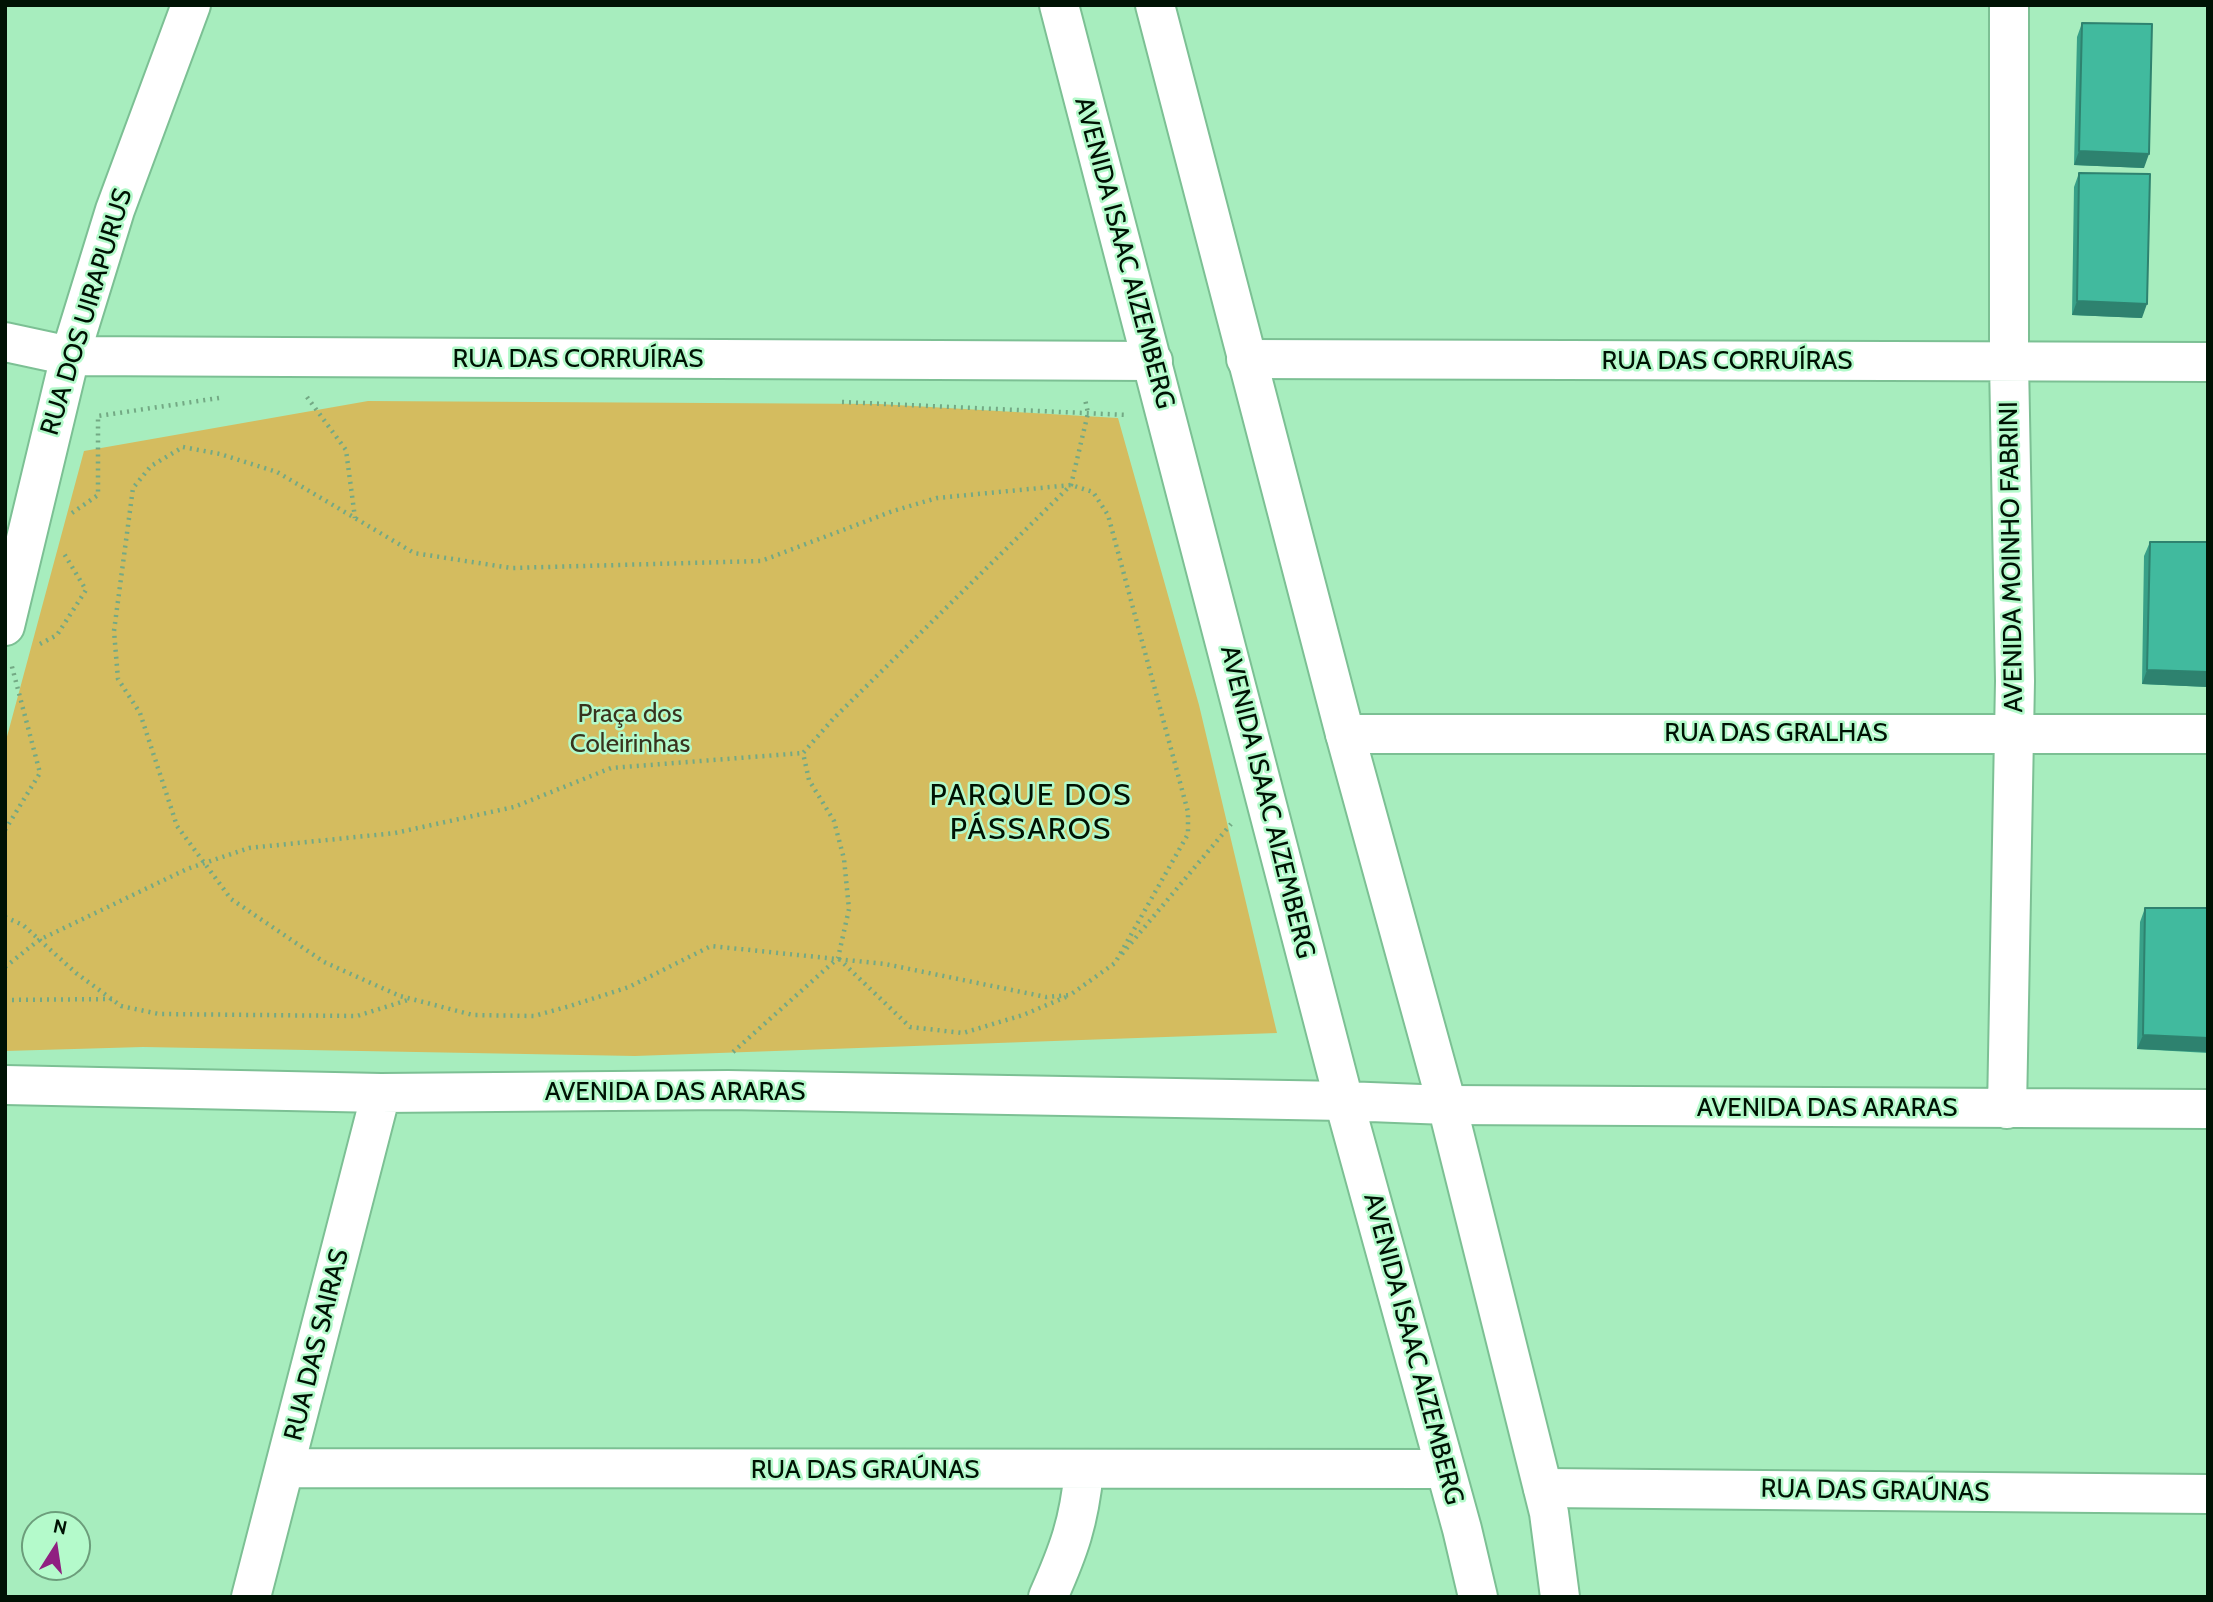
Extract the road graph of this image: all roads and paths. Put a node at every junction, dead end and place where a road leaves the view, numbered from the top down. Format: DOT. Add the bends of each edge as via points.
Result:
graph roads {
  1 [pos="191,5"];
  2 [pos="1059,5"];
  3 [pos="1155,5"];
  4 [pos="2009,5"];
  5 [pos="5,342"];
  6 [pos="70,356"];
  7 [pos="293,358"];
  8 [pos="1246,359"];
  9 [pos="1077,361"];
  10 [pos="1153,361"];
  11 [pos="2009,362"];
  12 [pos="2208,362"];
  13 [pos="232,396"];
  14 [pos="841,402"];
  15 [pos="1088,413"];
  16 [pos="1135,415"];
  17 [pos="1071,485"];
  18 [pos="69,516"];
  19 [pos="355,518"];
  20 [pos="61,550"];
  21 [pos="16,645"];
  22 [pos="2013,732"];
  23 [pos="1345,734"];
  24 [pos="2208,734"];
  25 [pos="803,753"];
  26 [pos="1238,816"];
  27 [pos="5,830"];
  28 [pos="205,863"];
  29 [pos="5,917"];
  30 [pos="40,940"];
  31 [pos="838,958"];
  32 [pos="1115,963"];
  33 [pos="5,967"];
  34 [pos="1070,995"];
  35 [pos="112,999"];
  36 [pos="412,999"];
  37 [pos="5,1000"];
  38 [pos="5,1085"];
  39 [pos="728,1090"];
  40 [pos="381,1093"];
  41 [pos="1344,1101"];
  42 [pos="1447,1105"];
  43 [pos="2007,1109"];
  44 [pos="2208,1109"];
  45 [pos="285,1468"];
  46 [pos="1445,1468"];
  47 [pos="1084,1471"];
  48 [pos="1543,1488"];
  49 [pos="2208,1494"];
  50 [pos="251,1597"];
  51 [pos="1048,1597"];
  52 [pos="1478,1597"];
  53 [pos="1560,1597"];
  1 -- 6 [label="street, RUA DOS UIRAPURUS" via="115,210"];
  2 -- 10 [label="street, AVENIDA ISAAC AIZEMBERG"];
  3 -- 8 [label="street"];
  4 -- 11 [label="street, AVENIDA MOINHO FABRINI"];
  5 -- 6 [label="street, RUA DAS CORRUÍRAS"];
  6 -- 7 [label="street, RUA DAS CORRUÍRAS"];
  6 -- 21 [label="street, RUA DOS UIRAPURUS"];
  7 -- 9 [label="street, RUA DAS CORRUÍRAS"];
  7 -- 19 [label="path" via="299,386 346,450"];
  8 -- 11 [label="street, RUA DAS CORRUÍRAS"];
  8 -- 23 [label="street"];
  9 -- 10 [label="street, RUA DAS CORRUÍRAS"];
  9 -- 15 [label="path"];
  10 -- 41 [label="street, AVENIDA ISAAC AIZEMBERG"];
  11 -- 12 [label="street, RUA DAS CORRUÍRAS"];
  11 -- 22 [label="street, AVENIDA MOINHO FABRINI"];
  13 -- 18 [label="path" via="98,416 98,495"];
  14 -- 15 [label="path"];
  15 -- 16 [label="path"];
  15 -- 17 [label="path"];
  17 -- 19 [label="path" via="937,498 761,561 511,568 414,553"];
  17 -- 25 [label="path"];
  17 -- 32 [label="path" via="1093,492 1108,515 1188,813 1188,834"];
  19 -- 28 [label="path" via="277,472 183,447 151,466 133,488 114,631 118,679 140,713 177,826"];
  20 -- 21 [label="path" via="86,590 57,635"];
  21 -- 27 [label="path" via="40,773"];
  22 -- 23 [label="street, RUA DAS GRALHAS"];
  22 -- 24 [label="street, RUA DAS GRALHAS"];
  22 -- 43 [label="street, AVENIDA MOINHO FABRINI"];
  23 -- 42 [label="street"];
  25 -- 28 [label="path" via="611,768 514,807 395,833 249,848"];
  25 -- 31 [label="path" via="808,780 834,821 844,859 849,909"];
  26 -- 32 [label="path"];
  28 -- 30 [label="path"];
  28 -- 36 [label="path" via="231,899 324,962"];
  29 -- 30 [label="path"];
  30 -- 33 [label="path"];
  30 -- 35 [label="path"];
  31 -- 34 [label="path" via="1046,997"];
  31 -- 34 [label="path" via="910,1027 963,1033"];
  31 -- 36 [label="path" via="712,946 629,987 534,1016 473,1015"];
  31 -- 39 [label="path" via="733,1049"];
  32 -- 34 [label="path"];
  35 -- 36 [label="path" via="121,1006 159,1014 357,1016"];
  35 -- 37 [label="path"];
  38 -- 40 [label="street, AVENIDA DAS ARARAS"];
  39 -- 40 [label="street, AVENIDA DAS ARARAS"];
  39 -- 41 [label="street, AVENIDA DAS ARARAS"];
  40 -- 45 [label="street, RUA DAS SAIRAS"];
  41 -- 42 [label="street, AVENIDA DAS ARARAS"];
  41 -- 46 [label="street, AVENIDA ISAAC AIZEMBERG"];
  42 -- 43 [label="street, AVENIDA DAS ARARAS"];
  42 -- 48 [label="street"];
  43 -- 44 [label="street, AVENIDA DAS ARARAS"];
  45 -- 47 [label="street, RUA DAS GRAÚNAS"];
  45 -- 50 [label="street, RUA DAS SAIRAS"];
  46 -- 47 [label="street, RUA DAS GRAÚNAS"];
  46 -- 52 [label="street, AVENIDA ISAAC AIZEMBERG"];
  47 -- 51 [label="street" via="1079,1516"];
  48 -- 49 [label="street, RUA DAS GRAÚNAS"];
  48 -- 53 [label="street"];
}
